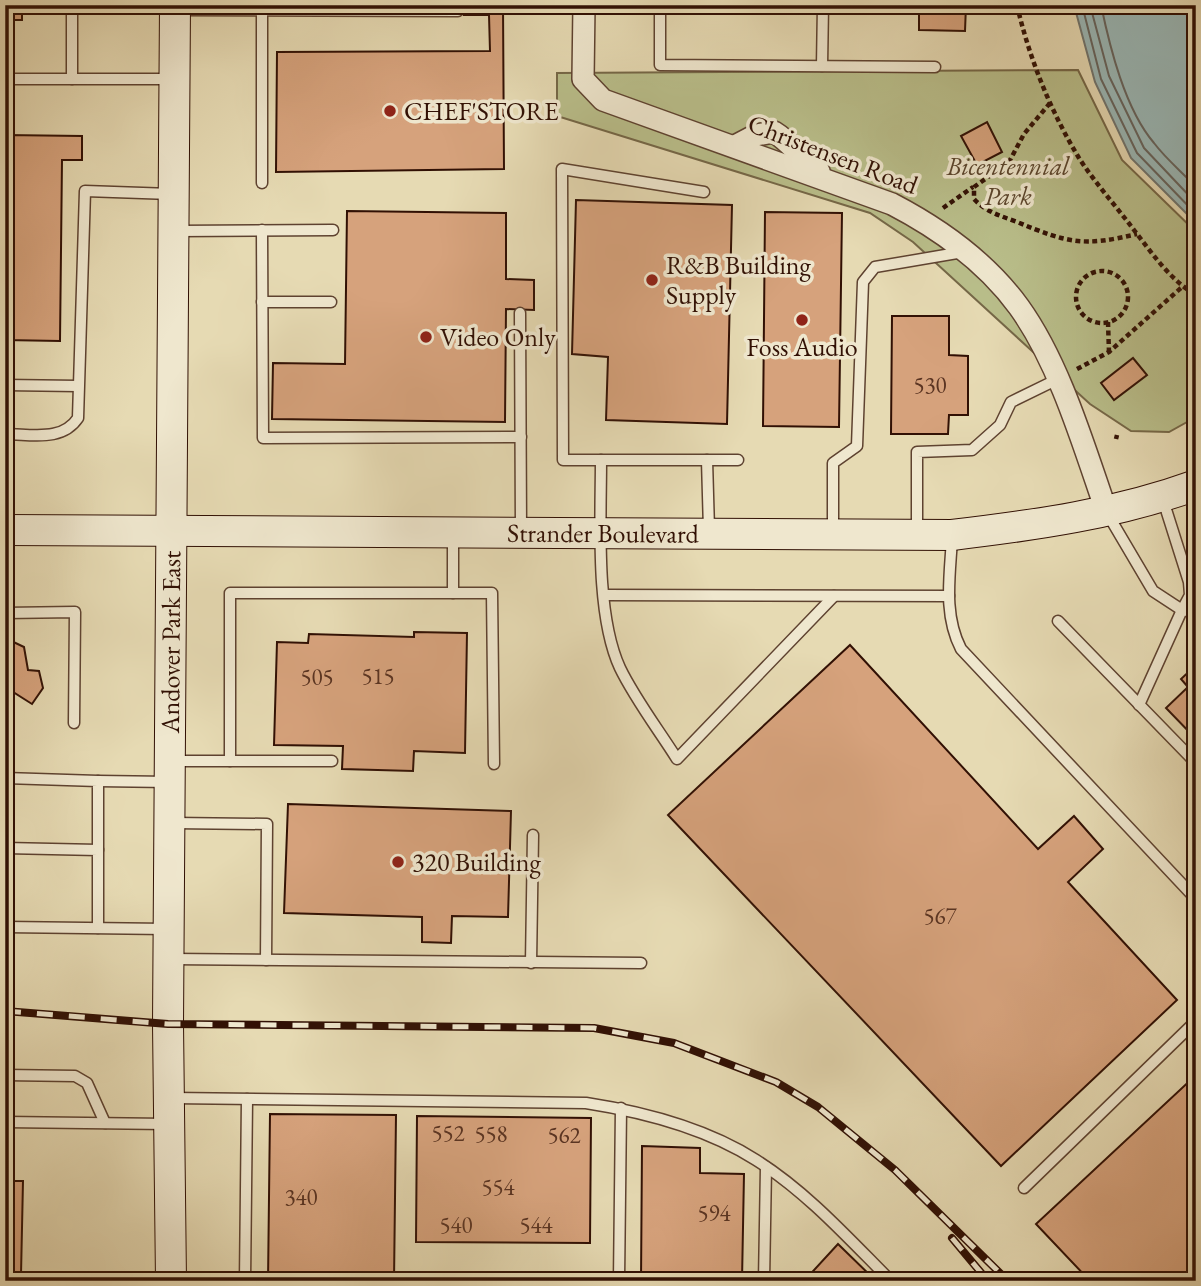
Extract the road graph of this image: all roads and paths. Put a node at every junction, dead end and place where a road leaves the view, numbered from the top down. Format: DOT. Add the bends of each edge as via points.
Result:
graph roads {
  1 [pos="72,5"];
  2 [pos="584,5"];
  3 [pos="660,5"];
  4 [pos="823,5"];
  5 [pos="1017,5"];
  6 [pos="175,8"];
  7 [pos="262,10"];
  8 [pos="458,11"];
  9 [pos="822,66"];
  10 [pos="935,67"];
  11 [pos="5,79"];
  12 [pos="72,79"];
  13 [pos="175,79"];
  14 [pos="1050,103"];
  15 [pos="262,183"];
  16 [pos="974,187"];
  17 [pos="704,192"];
  18 [pos="174,194"];
  19 [pos="262,230"];
  20 [pos="333,230"];
  21 [pos="174,231"];
  22 [pos="943,234"];
  23 [pos="1137,234"];
  24 [pos="966,251"];
  25 [pos="1182,287"];
  26 [pos="1196,296"];
  27 [pos="262,302"];
  28 [pos="331,302"];
  29 [pos="520,313"];
  30 [pos="1108,322"];
  31 [pos="1109,352"];
  32 [pos="1058,379"];
  33 [pos="5,385"];
  34 [pos="78,386"];
  35 [pos="5,434"];
  36 [pos="521,437"];
  37 [pos="601,460"];
  38 [pos="707,460"];
  39 [pos="738,460"];
  40 [pos="1196,485"];
  41 [pos="1163,497"];
  42 [pos="1107,513"];
  43 [pos="5,530"];
  44 [pos="173,530"];
  45 [pos="453,533"];
  46 [pos="521,533"];
  47 [pos="601,534"];
  48 [pos="709,535"];
  49 [pos="917,535"];
  50 [pos="952,535"];
  51 [pos="834,536"];
  52 [pos="453,593"];
  53 [pos="605,595"];
  54 [pos="834,596"];
  55 [pos="949,596"];
  56 [pos="1182,610"];
  57 [pos="1196,612"];
  58 [pos="5,613"];
  59 [pos="1058,621"];
  60 [pos="1139,705"];
  61 [pos="74,723"];
  62 [pos="230,761"];
  63 [pos="332,761"];
  64 [pos="1196,763"];
  65 [pos="494,764"];
  66 [pos="170,772"];
  67 [pos="5,778"];
  68 [pos="98,781"];
  69 [pos="170,823"];
  70 [pos="533,835"];
  71 [pos="5,848"];
  72 [pos="98,850"];
  73 [pos="1196,899"];
  74 [pos="5,926"];
  75 [pos="98,928"];
  76 [pos="169,929"];
  77 [pos="169,960"];
  78 [pos="266,960"];
  79 [pos="531,962"];
  80 [pos="641,963"];
  81 [pos="1196,1021"];
  82 [pos="5,1075"];
  83 [pos="247,1099"];
  84 [pos="621,1108"];
  85 [pos="169,1111"];
  86 [pos="5,1122"];
  87 [pos="105,1123"];
  88 [pos="766,1167"];
  89 [pos="1024,1188"];
  90 [pos="171,1281"];
  91 [pos="245,1281"];
  92 [pos="620,1281"];
  93 [pos="764,1281"];
  94 [pos="891,1281"];
  1 -- 12 [label="lane"];
  2 -- 22 [label="street, Christensen Road" via="583,79 603,100 735,146 774,132 805,162 843,186 892,204"];
  3 -- 9 [label="lane" via="660,65"];
  4 -- 9 [label="lane"];
  5 -- 14 [label="path"];
  6 -- 7 [label="lane"];
  6 -- 13 [label="street, Andover Park East"];
  7 -- 8 [label="lane"];
  7 -- 15 [label="lane"];
  9 -- 10 [label="lane"];
  11 -- 12 [label="lane"];
  12 -- 13 [label="lane"];
  13 -- 18 [label="street, Andover Park East"];
  14 -- 16 [label="path" via="1024,134 1009,162"];
  14 -- 23 [label="path" via="1080,159"];
  16 -- 22 [label="path" via="942,208"];
  16 -- 23 [label="path" via="974,199 983,208 1057,239 1100,243"];
  17 -- 37 [label="lane" via="562,169 563,460"];
  18 -- 21 [label="street, Andover Park East"];
  18 -- 34 [label="lane" via="85,191"];
  19 -- 20 [label="lane"];
  19 -- 21 [label="lane"];
  19 -- 27 [label="lane"];
  21 -- 44 [label="street, Andover Park East"];
  22 -- 24 [label="street, Christensen Road"];
  23 -- 25 [label="path"];
  24 -- 32 [label="street, Christensen Road" via="1019,307"];
  24 -- 51 [label="lane" via="875,267 863,282 857,446 834,463"];
  25 -- 26 [label="path"];
  25 -- 31 [label="path"];
  27 -- 28 [label="lane"];
  27 -- 36 [label="lane" via="263,438"];
  29 -- 36 [label="lane"];
  30 -- 30 [label="path" via="1122,314 1128,295 1119,277 1101,271 1082,280 1076,299 1085,317"];
  30 -- 31 [label="path"];
  31 -- 32 [label="path"];
  32 -- 42 [label="street, Christensen Road"];
  32 -- 49 [label="lane" via="1011,402 1000,425 972,450 916,452"];
  33 -- 34 [label="lane"];
  34 -- 35 [label="lane" via="78,418 70,429 58,435"];
  36 -- 46 [label="lane"];
  37 -- 38 [label="lane"];
  37 -- 47 [label="lane"];
  38 -- 39 [label="lane"];
  38 -- 48 [label="lane"];
  40 -- 41 [label="street, Strander Boulevard"];
  41 -- 42 [label="street, Strander Boulevard"];
  41 -- 56 [label="lane" via="1189,582 1190,595"];
  42 -- 50 [label="street, Strander Boulevard"];
  42 -- 56 [label="lane" via="1153,591"];
  43 -- 44 [label="street, Strander Boulevard"];
  44 -- 45 [label="street, Strander Boulevard"];
  44 -- 66 [label="street, Andover Park East"];
  45 -- 46 [label="street, Strander Boulevard"];
  45 -- 52 [label="lane"];
  46 -- 47 [label="street, Strander Boulevard"];
  47 -- 48 [label="street, Strander Boulevard"];
  47 -- 53 [label="lane"];
  48 -- 51 [label="street, Strander Boulevard"];
  49 -- 50 [label="street, Strander Boulevard"];
  49 -- 51 [label="street, Strander Boulevard"];
  50 -- 55 [label="lane"];
  52 -- 62 [label="lane" via="230,593"];
  52 -- 65 [label="lane" via="492,593"];
  53 -- 54 [label="lane"];
  53 -- 54 [label="lane" via="607,626 620,669 677,759"];
  54 -- 55 [label="lane"];
  55 -- 73 [label="lane" via="952,631 961,649"];
  56 -- 57 [label="lane"];
  56 -- 60 [label="lane"];
  58 -- 61 [label="lane" via="75,612"];
  59 -- 60 [label="lane"];
  60 -- 64 [label="lane"];
  62 -- 63 [label="lane"];
  62 -- 66 [label="lane"];
  66 -- 68 [label="lane"];
  66 -- 69 [label="street, Andover Park East"];
  67 -- 68 [label="lane"];
  68 -- 72 [label="lane"];
  69 -- 76 [label="street, Andover Park East"];
  69 -- 78 [label="lane" via="267,824"];
  70 -- 79 [label="lane"];
  71 -- 72 [label="lane"];
  72 -- 75 [label="lane"];
  74 -- 75 [label="lane"];
  75 -- 76 [label="lane"];
  76 -- 77 [label="street, Andover Park East"];
  77 -- 78 [label="lane"];
  77 -- 85 [label="street, Andover Park East"];
  78 -- 79 [label="lane"];
  79 -- 80 [label="lane"];
  81 -- 89 [label="lane"];
  82 -- 87 [label="lane" via="75,1076 87,1083"];
  83 -- 84 [label="lane" via="586,1103"];
  83 -- 85 [label="lane"];
  83 -- 91 [label="lane"];
  84 -- 88 [label="lane" via="732,1146"];
  84 -- 92 [label="lane"];
  85 -- 87 [label="lane"];
  85 -- 90 [label="street, Andover Park East"];
  86 -- 87 [label="lane"];
  88 -- 93 [label="lane"];
  88 -- 94 [label="lane" via="814,1205"];
}
